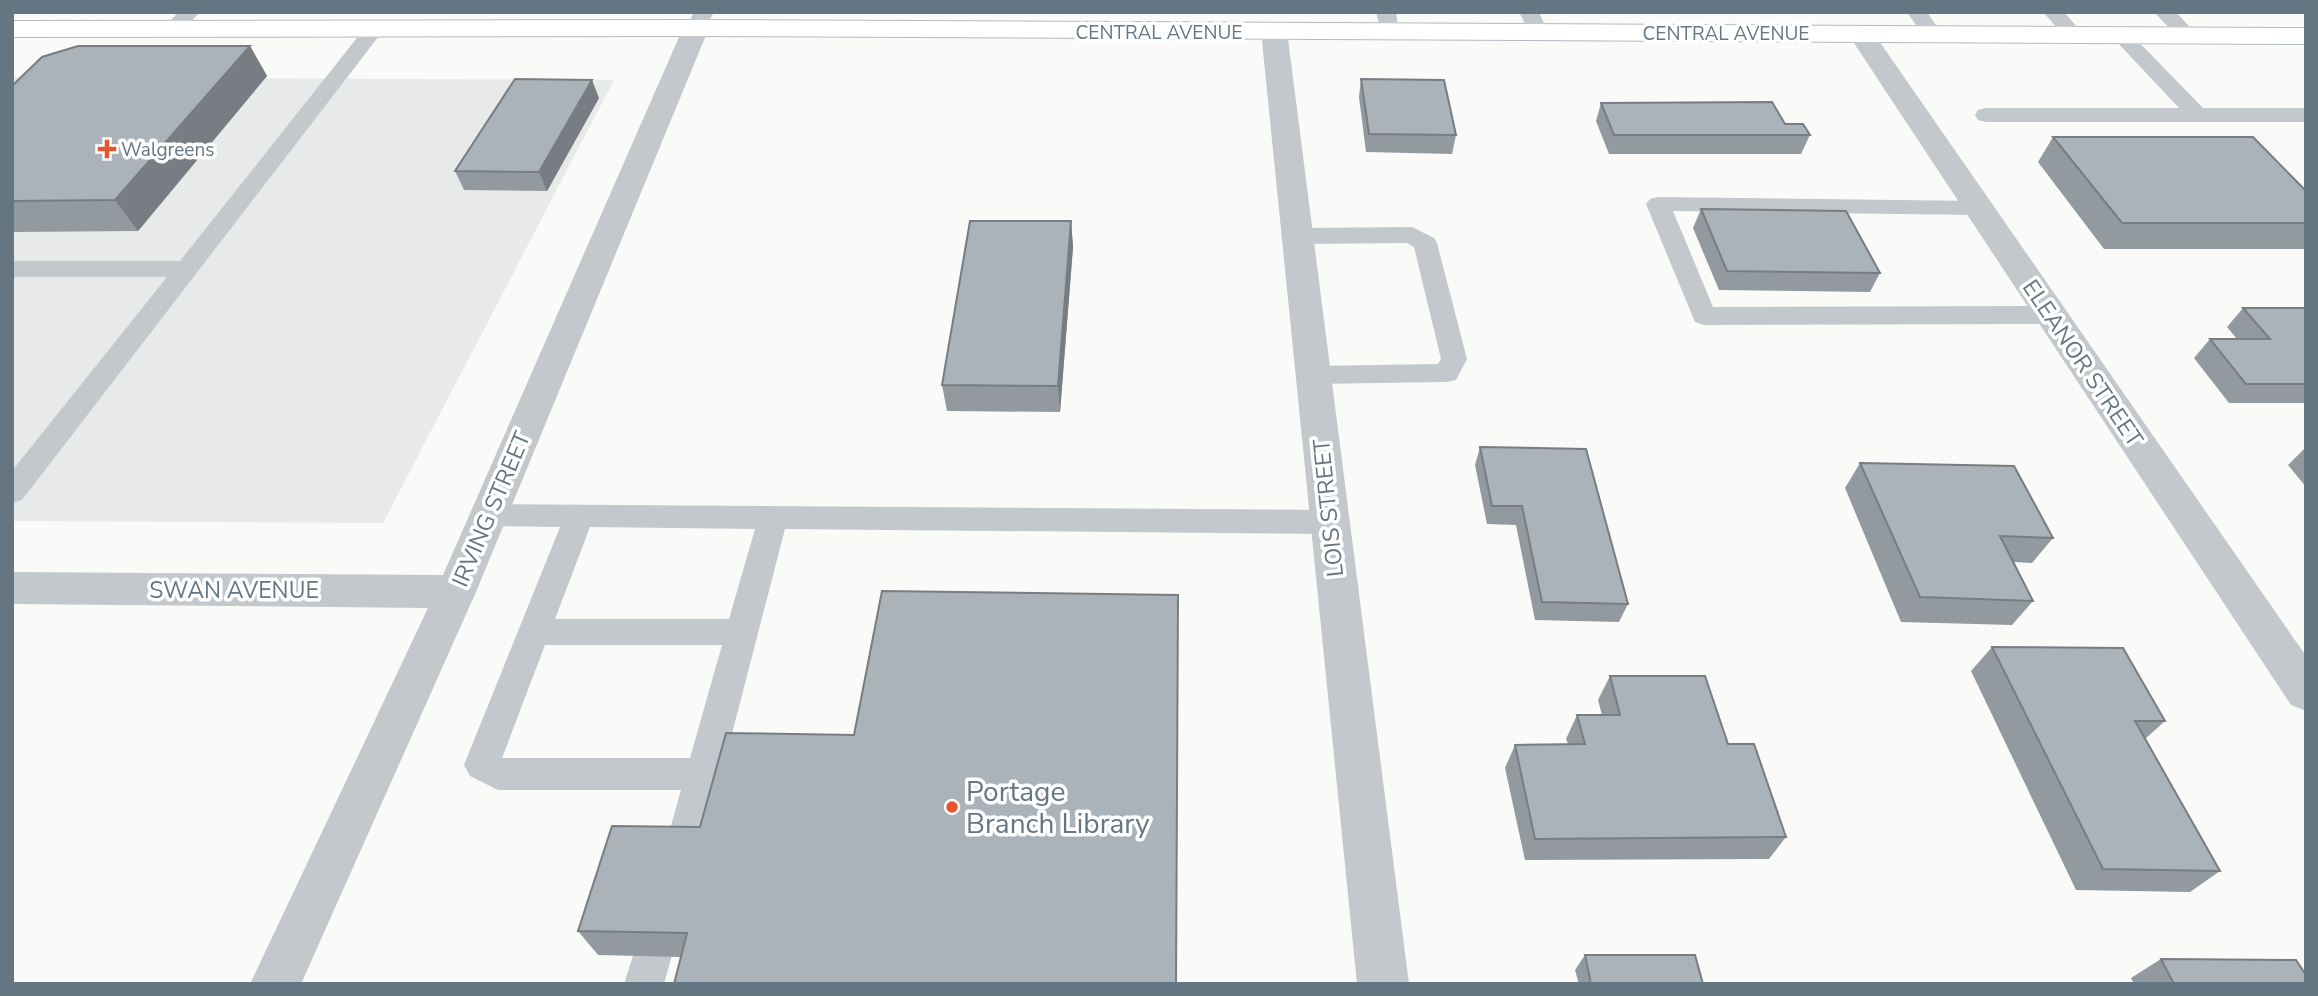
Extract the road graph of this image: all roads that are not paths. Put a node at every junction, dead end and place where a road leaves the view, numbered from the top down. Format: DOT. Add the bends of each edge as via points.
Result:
graph roads {
  1 [pos="1917,12"];
  2 [pos="2053,12"];
  3 [pos="2164,12"];
  4 [pos="182,20"];
  5 [pos="700,20"];
  6 [pos="1388,22"];
  7 [pos="1533,22"];
  8 [pos="375,28"];
  9 [pos="12,29"];
  10 [pos="1274,31"];
  11 [pos="1861,34"];
  12 [pos="1933,34"];
  13 [pos="2074,35"];
  14 [pos="2121,35"];
  15 [pos="2188,36"];
  16 [pos="2306,36"];
  17 [pos="1986,115"];
  18 [pos="2197,115"];
  19 [pos="2306,115"];
  20 [pos="1978,208"];
  21 [pos="1299,236"];
  22 [pos="187,269"];
  23 [pos="14,271"];
  24 [pos="2051,315"];
  25 [pos="1313,375"];
  26 [pos="12,492"];
  27 [pos="489,515"];
  28 [pos="579,516"];
  29 [pos="773,517"];
  30 [pos="1329,522"];
  31 [pos="12,588"];
  32 [pos="456,592"];
  33 [pos="533,632"];
  34 [pos="743,632"];
  35 [pos="2306,692"];
  36 [pos="705,774"];
  37 [pos="275,984"];
  38 [pos="644,984"];
  39 [pos="1383,984"];
  1 -- 12 [label="lane"];
  2 -- 13 [label="lane"];
  3 -- 15 [label="lane"];
  4 -- 8 [label="main road, CENTRAL AVENUE"];
  4 -- 9 [label="main road, CENTRAL AVENUE"];
  5 -- 8 [label="main road, CENTRAL AVENUE"];
  5 -- 10 [label="main road, CENTRAL AVENUE"];
  5 -- 27 [label="street, IRVING STREET"];
  6 -- 7 [label="main road, CENTRAL AVENUE"];
  6 -- 10 [label="main road, CENTRAL AVENUE"];
  7 -- 11 [label="main road, CENTRAL AVENUE"];
  8 -- 22 [label="lane"];
  10 -- 21 [label="street, LOIS STREET"];
  11 -- 12 [label="main road, CENTRAL AVENUE"];
  11 -- 20 [label="street, ELEANOR STREET"];
  12 -- 13 [label="main road, CENTRAL AVENUE"];
  13 -- 14 [label="main road, CENTRAL AVENUE"];
  14 -- 15 [label="main road, CENTRAL AVENUE"];
  14 -- 18 [label="lane"];
  15 -- 16 [label="main road, CENTRAL AVENUE"];
  17 -- 18 [label="lane"];
  18 -- 19 [label="lane"];
  20 -- 24 [label="street, ELEANOR STREET"];
  20 -- 24 [label="lane" via="1658,204 1704,316"];
  21 -- 25 [label="street, LOIS STREET"];
  21 -- 25 [label="lane" via="1412,235 1425,243 1454,359 1446,373"];
  22 -- 23 [label="lane"];
  22 -- 26 [label="lane"];
  24 -- 35 [label="street, ELEANOR STREET"];
  25 -- 30 [label="street, LOIS STREET"];
  27 -- 28 [label="lane"];
  27 -- 32 [label="street, IRVING STREET"];
  28 -- 29 [label="lane"];
  28 -- 33 [label="lane"];
  29 -- 30 [label="lane"];
  29 -- 34 [label="lane"];
  30 -- 39 [label="street, LOIS STREET"];
  31 -- 32 [label="street, SWAN AVENUE"];
  32 -- 37 [label="street, IRVING STREET"];
  33 -- 34 [label="lane"];
  33 -- 36 [label="lane" via="482,765 499,774"];
  34 -- 36 [label="lane"];
  36 -- 38 [label="lane"];
}
